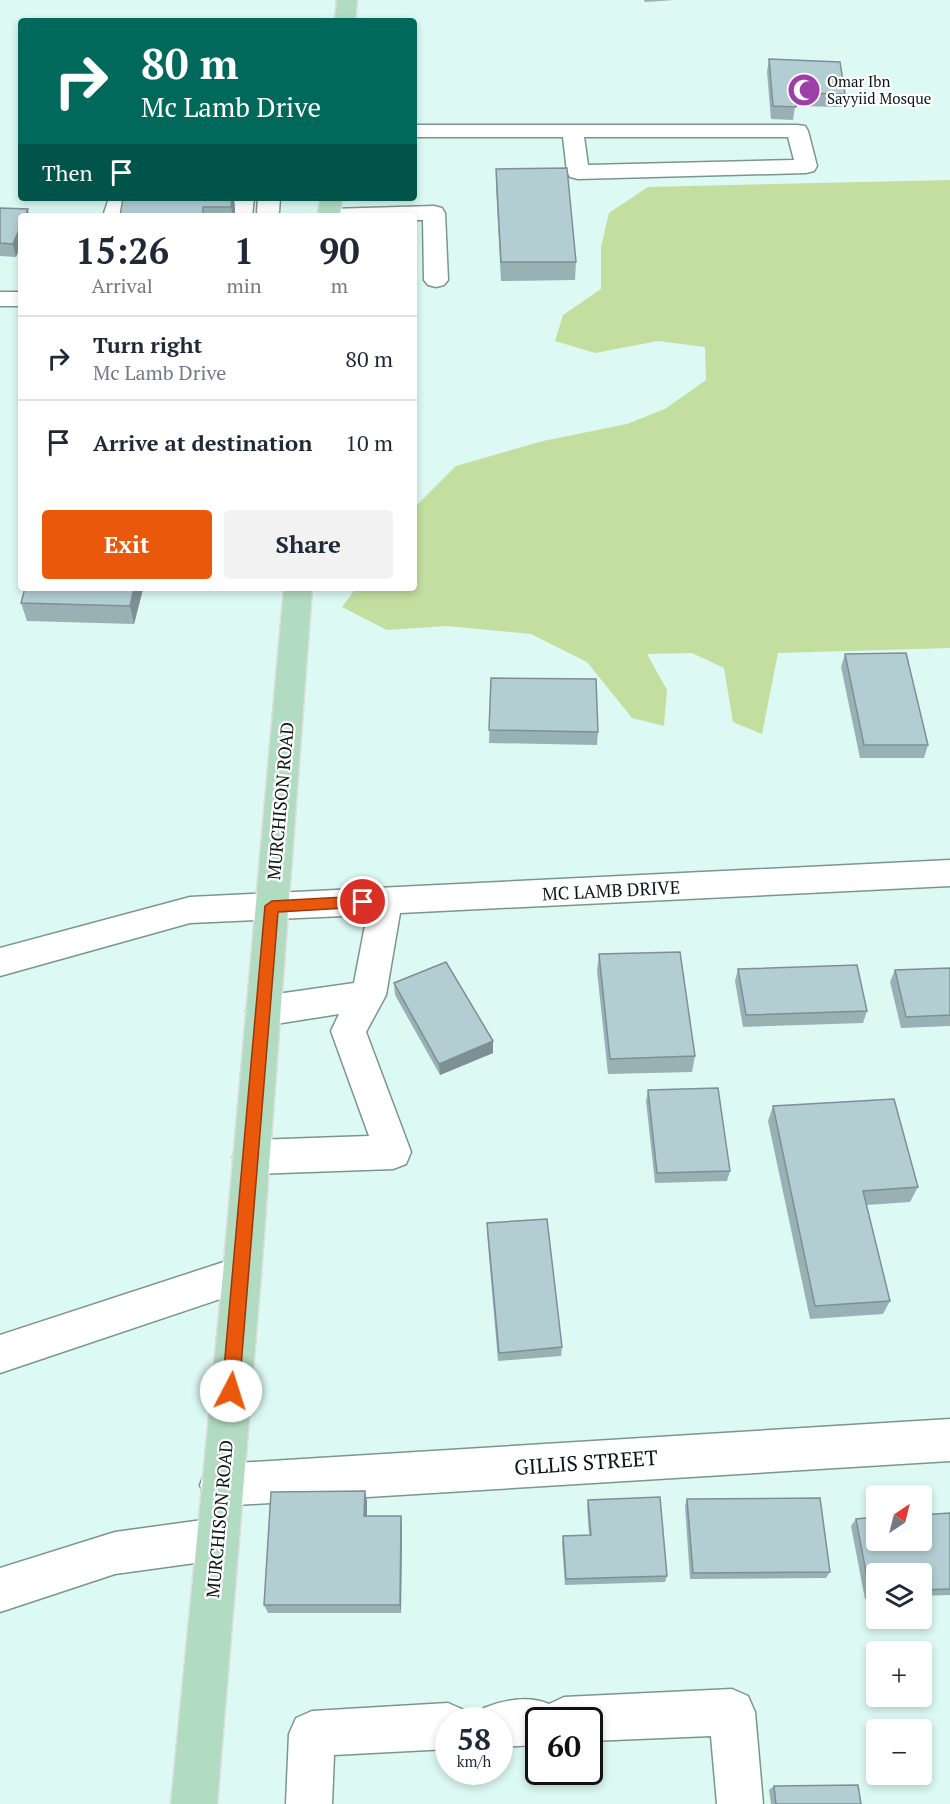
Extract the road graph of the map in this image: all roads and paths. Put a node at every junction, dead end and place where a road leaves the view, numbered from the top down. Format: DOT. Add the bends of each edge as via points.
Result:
graph roads {
  1 [pos="347,0"];
  2 [pos="345,18"];
  3 [pos="417,131"];
  4 [pos="573,132"];
  5 [pos="417,213"];
  6 [pos="436,280"];
  7 [pos="18,298"];
  8 [pos="0,299"];
  9 [pos="298,591"];
  10 [pos="950,873"];
  11 [pos="386,901"];
  12 [pos="272,906"];
  13 [pos="0,962"];
  14 [pos="369,995"];
  15 [pos="263,1011"];
  16 [pos="251,1156"];
  17 [pos="242,1274"];
  18 [pos="0,1354"];
  19 [pos="950,1440"];
  20 [pos="222,1485"];
  21 [pos="217,1539"];
  22 [pos="0,1590"];
  23 [pos="603,1718"];
  24 [pos="435,1727"];
  25 [pos="194,1804"];
  26 [pos="309,1804"];
  27 [pos="740,1804"];
  1 -- 2 [label="main road"];
  3 -- 4 [label="street"];
  4 -- 4 [label="street" via="797,131 806,166 578,172"];
  5 -- 6 [label="street" via="434,213"];
  7 -- 8 [label="street"];
  9 -- 12 [label="main road, MURCHISON ROAD"];
  10 -- 11 [label="street, MC LAMB DRIVE"];
  11 -- 12 [label="street, MC LAMB DRIVE"];
  11 -- 14 [label="street"];
  12 -- 13 [label="street, MC LAMB DRIVE" via="190,910"];
  12 -- 15 [label="main road, MURCHISON ROAD"];
  14 -- 15 [label="street"];
  14 -- 16 [label="street" via="348,1031 393,1152"];
  15 -- 16 [label="main road, MURCHISON ROAD"];
  16 -- 17 [label="main road, MURCHISON ROAD"];
  17 -- 18 [label="street"];
  17 -- 20 [label="main road, MURCHISON ROAD"];
  19 -- 20 [label="street, GILLIS STREET"];
  20 -- 21 [label="main road, MURCHISON ROAD"];
  21 -- 22 [label="street" via="115,1553"];
  21 -- 25 [label="main road, MURCHISON ROAD"];
  23 -- 27 [label="street" via="732,1712"];
  24 -- 26 [label="street" via="312,1734"];
}
